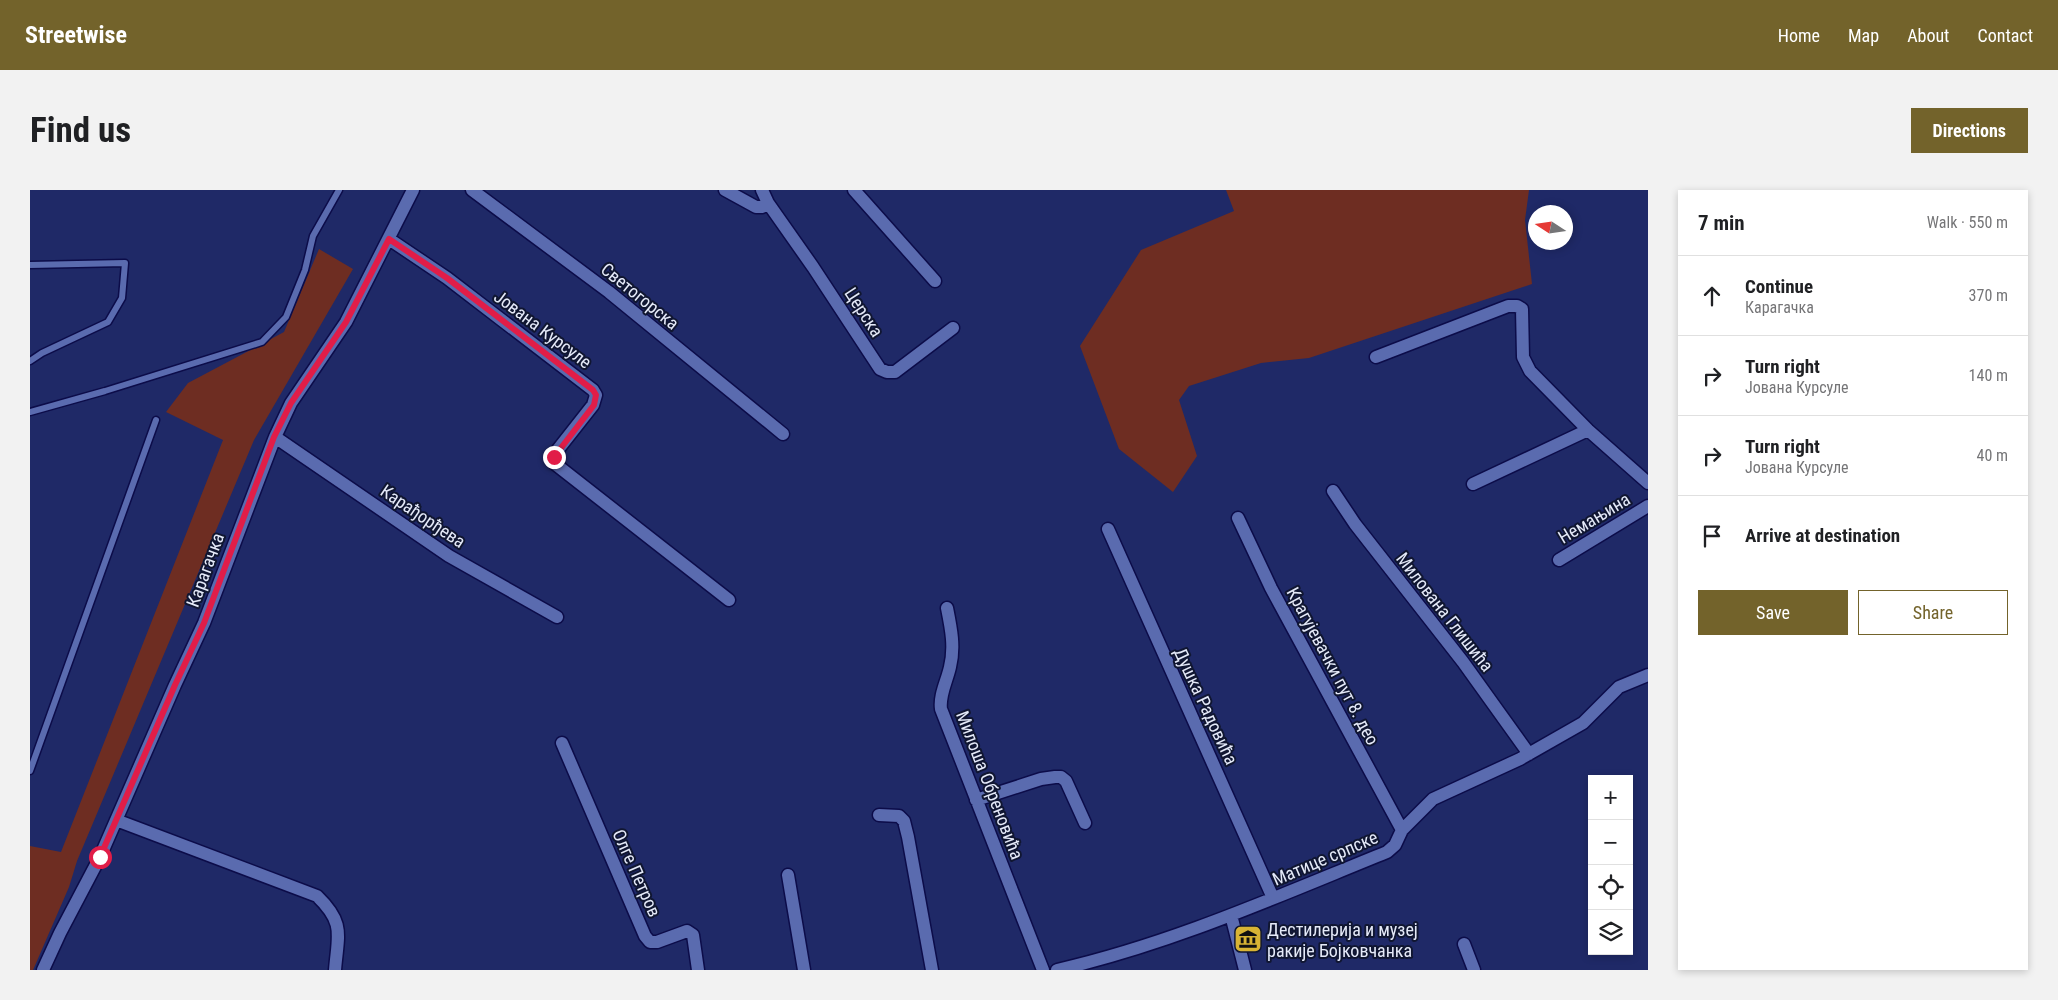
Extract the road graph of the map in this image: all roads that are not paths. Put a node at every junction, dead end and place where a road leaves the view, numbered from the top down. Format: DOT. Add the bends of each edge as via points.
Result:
graph roads {
  1 [pos="339,190"];
  2 [pos="413,190"];
  3 [pos="472,190"];
  4 [pos="725,190"];
  5 [pos="762,190"];
  6 [pos="854,190"];
  7 [pos="768,203"];
  8 [pos="389,239"];
  9 [pos="30,265"];
  10 [pos="935,281"];
  11 [pos="953,328"];
  12 [pos="1376,357"];
  13 [pos="30,361"];
  14 [pos="30,412"];
  15 [pos="156,420"];
  16 [pos="1588,430"];
  17 [pos="784,434"];
  18 [pos="274,437"];
  19 [pos="1648,483"];
  20 [pos="1473,484"];
  21 [pos="1333,491"];
  22 [pos="1648,506"];
  23 [pos="1238,518"];
  24 [pos="1108,529"];
  25 [pos="1559,560"];
  26 [pos="728,600"];
  27 [pos="947,608"];
  28 [pos="557,617"];
  29 [pos="1648,675"];
  30 [pos="562,743"];
  31 [pos="1530,754"];
  32 [pos="30,771"];
  33 [pos="976,800"];
  34 [pos="879,815"];
  35 [pos="116,820"];
  36 [pos="1085,823"];
  37 [pos="1402,830"];
  38 [pos="788,875"];
  39 [pos="1273,898"];
  40 [pos="1231,916"];
  41 [pos="1464,944"];
  42 [pos="43,970"];
  43 [pos="335,970"];
  44 [pos="698,970"];
  45 [pos="804,970"];
  46 [pos="932,970"];
  47 [pos="1043,970"];
  48 [pos="1057,970"];
  49 [pos="1245,970"];
  50 [pos="1474,970"];
  1 -- 14 [label="lane" via="313,236 305,270 286,316 262,342"];
  2 -- 8 [label="street, Карагачка"];
  3 -- 17 [label="street, Светогорска" via="609,292"];
  4 -- 7 [label="street" via="756,207"];
  5 -- 7 [label="street, Церска"];
  6 -- 10 [label="street"];
  7 -- 11 [label="street, Церска" via="880,369 895,372"];
  8 -- 18 [label="street, Карагачка" via="346,322 291,403"];
  8 -- 26 [label="street, Јована Курсуле" via="447,278 593,390 596,395 594,405 556,452 554,463"];
  9 -- 13 [label="lane" via="125,263 122,298 108,322"];
  12 -- 16 [label="street" via="1508,306 1517,306 1522,309 1524,362 1541,384"];
  15 -- 32 [label="lane"];
  16 -- 19 [label="street"];
  16 -- 20 [label="street"];
  18 -- 28 [label="street, Карађорђева" via="449,556"];
  18 -- 35 [label="street, Карагачка" via="204,623"];
  21 -- 31 [label="street, Милована Глишића"];
  22 -- 25 [label="street, Немањина"];
  23 -- 37 [label="street, Крагујевачки пут 8. део" via="1271,588"];
  24 -- 39 [label="street, Душка Радовића"];
  27 -- 33 [label="street, Милоша Обреновића" via="953,644 951,666 940,704"];
  29 -- 31 [label="street, Матице српске" via="1618,687 1583,723"];
  30 -- 44 [label="street, Олге Петров" via="646,936 650,942 657,942 686,931 692,935"];
  31 -- 37 [label="street, Матице српске" via="1432,799"];
  33 -- 36 [label="street" via="1041,779 1061,777 1066,781"];
  33 -- 47 [label="street, Милоша Обреновића"];
  34 -- 46 [label="street" via="899,816 904,821"];
  35 -- 42 [label="street, Карагачка"];
  35 -- 43 [label="street" via="317,896 331,909 336,919"];
  37 -- 39 [label="street, Матице српске" via="1396,845 1387,852"];
  38 -- 45 [label="street"];
  39 -- 40 [label="street, Матице српске"];
  40 -- 48 [label="street, Матице српске" via="1134,950"];
  40 -- 49 [label="street"];
  41 -- 50 [label="street"];
}
